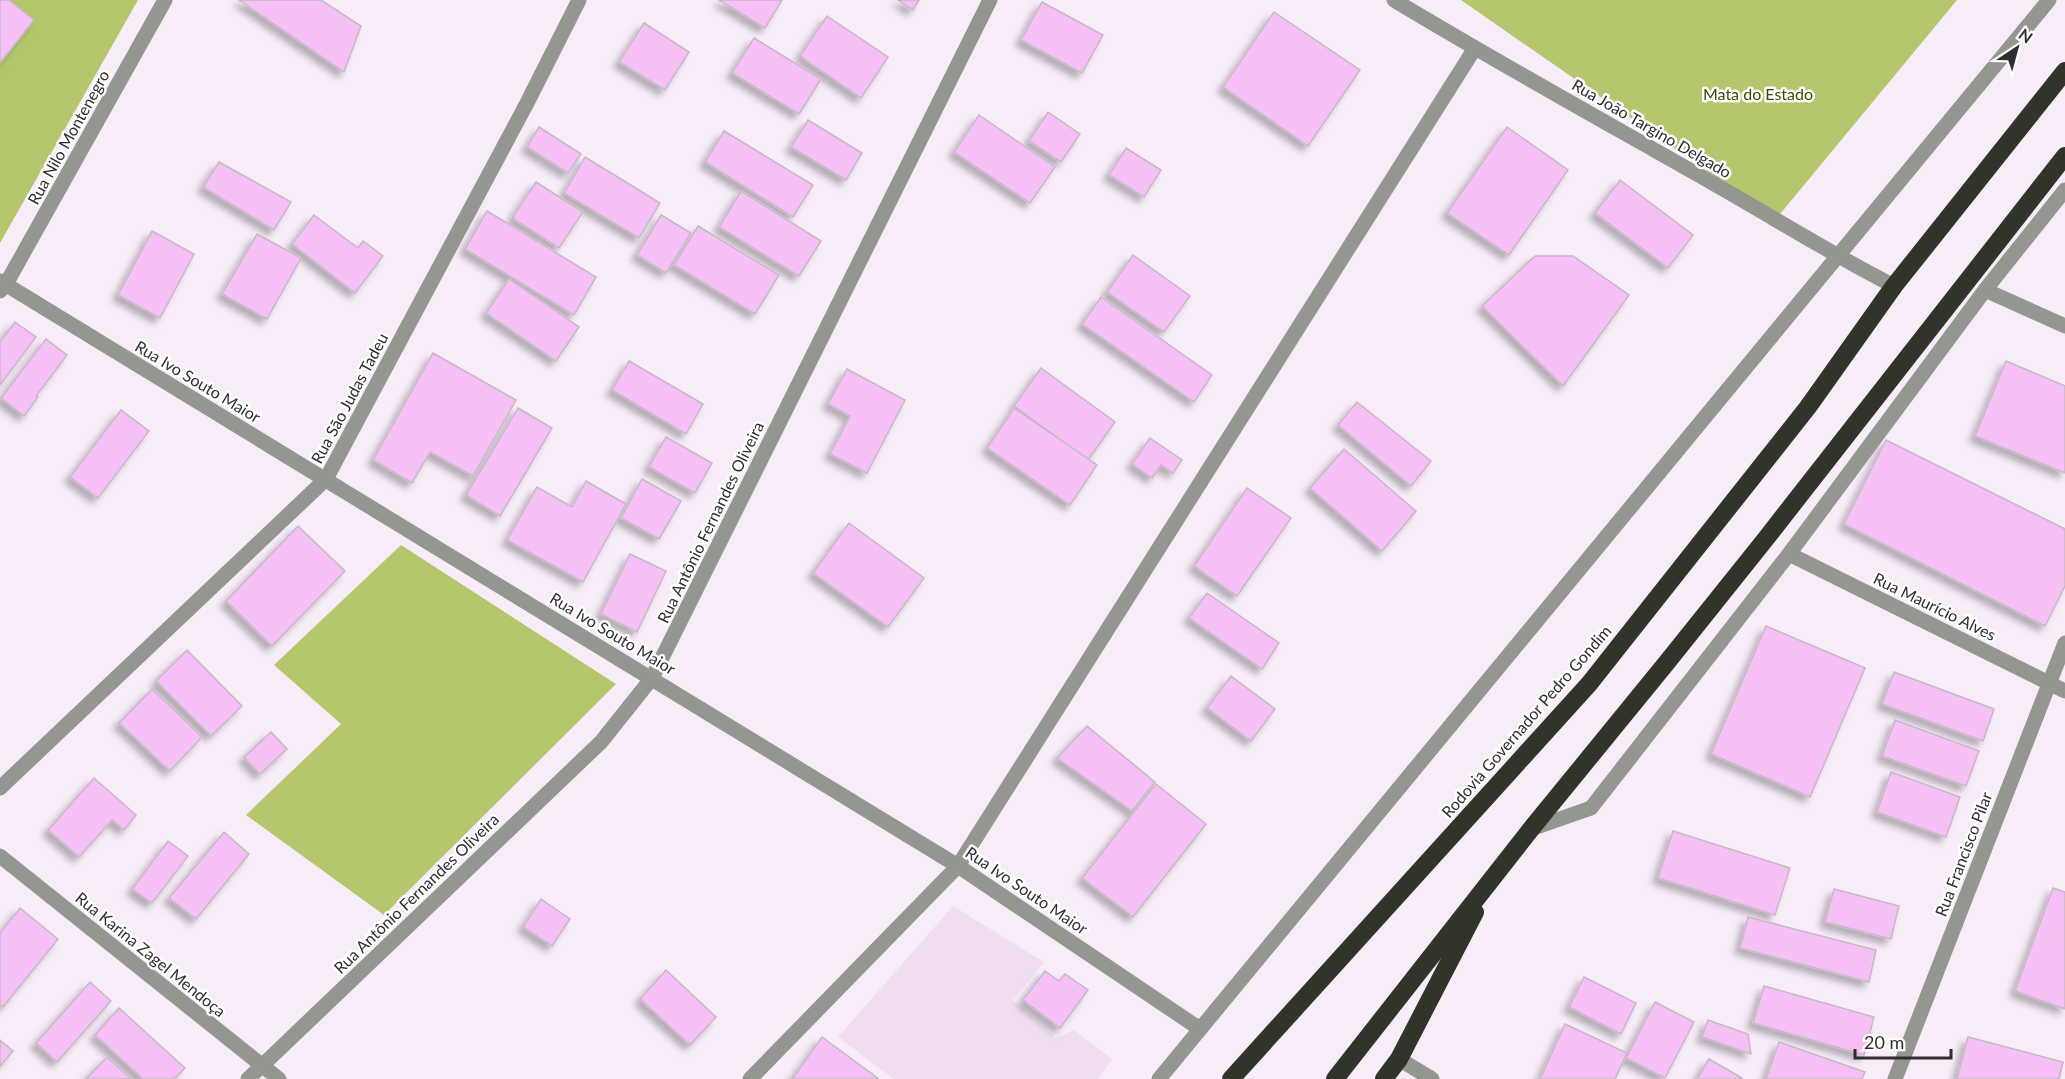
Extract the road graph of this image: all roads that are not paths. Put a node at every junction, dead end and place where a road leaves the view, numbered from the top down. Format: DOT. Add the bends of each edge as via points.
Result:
graph roads {
  1 [pos="165,0"];
  2 [pos="579,0"];
  3 [pos="990,0"];
  4 [pos="1394,0"];
  5 [pos="2049,0"];
  6 [pos="1475,48"];
  7 [pos="2065,71"];
  8 [pos="2065,156"];
  9 [pos="2065,190"];
  10 [pos="1837,257"];
  11 [pos="2,285"];
  12 [pos="1894,286"];
  13 [pos="1985,290"];
  14 [pos="2065,326"];
  15 [pos="326,479"];
  16 [pos="1789,554"];
  17 [pos="2065,643"];
  18 [pos="652,678"];
  19 [pos="2049,684"];
  20 [pos="2065,691"];
  21 [pos="0,788"];
  22 [pos="1531,828"];
  23 [pos="0,856"];
  24 [pos="958,866"];
  25 [pos="1495,874"];
  26 [pos="1200,1029"];
  27 [pos="1399,1059"];
  28 [pos="261,1065"];
  29 [pos="248,1079"];
  30 [pos="279,1079"];
  31 [pos="750,1079"];
  32 [pos="1159,1079"];
  33 [pos="1231,1079"];
  34 [pos="1335,1079"];
  35 [pos="1384,1079"];
  36 [pos="1432,1079"];
  37 [pos="1894,1079"];
  1 -- 11 [label="street, Rua Nilo Montenegro"];
  2 -- 15 [label="street, Rua São Judas Tadeu"];
  3 -- 18 [label="street, Rua Antônio Fernandes Oliveira"];
  4 -- 6 [label="street, Rua João Targino Delgado"];
  5 -- 10 [label="street"];
  6 -- 10 [label="street, Rua João Targino Delgado"];
  6 -- 24 [label="street"];
  7 -- 12 [label="highway, Rodovia Governador Pedro Gondim"];
  8 -- 22 [label="highway" via="1683,643"];
  9 -- 13 [label="street"];
  10 -- 12 [label="street, Rua João Targino Delgado"];
  10 -- 26 [label="street"];
  11 -- 15 [label="street, Rua Ivo Souto Maior"];
  12 -- 33 [label="highway, Rodovia Governador Pedro Gondim" via="1808,407 1589,684"];
  13 -- 14 [label="street"];
  13 -- 16 [label="street"];
  15 -- 18 [label="street, Rua Ivo Souto Maior"];
  15 -- 21 [label="street, Rua São Judas Tadeu"];
  16 -- 19 [label="street, Rua Maurício Alves"];
  16 -- 22 [label="street" via="1591,808"];
  17 -- 19 [label="street, Rua Francisco Pilar"];
  18 -- 24 [label="street, Rua Ivo Souto Maior"];
  18 -- 28 [label="street, Rua Antônio Fernandes Oliveira" via="601,742"];
  19 -- 20 [label="street, Rua Maurício Alves"];
  19 -- 37 [label="street, Rua Francisco Pilar"];
  22 -- 25 [label="highway"];
  23 -- 28 [label="street, Rua Karina Zagel Mendoça"];
  24 -- 26 [label="street, Rua Ivo Souto Maior"];
  24 -- 31 [label="street"];
  25 -- 27 [label="highway"];
  25 -- 34 [label="highway"];
  26 -- 32 [label="street"];
  27 -- 35 [label="highway"];
  27 -- 36 [label="street"];
  28 -- 29 [label="street, Rua Antônio Fernandes Oliveira"];
  28 -- 30 [label="street, Rua Karina Zagel Mendoça"];
}
